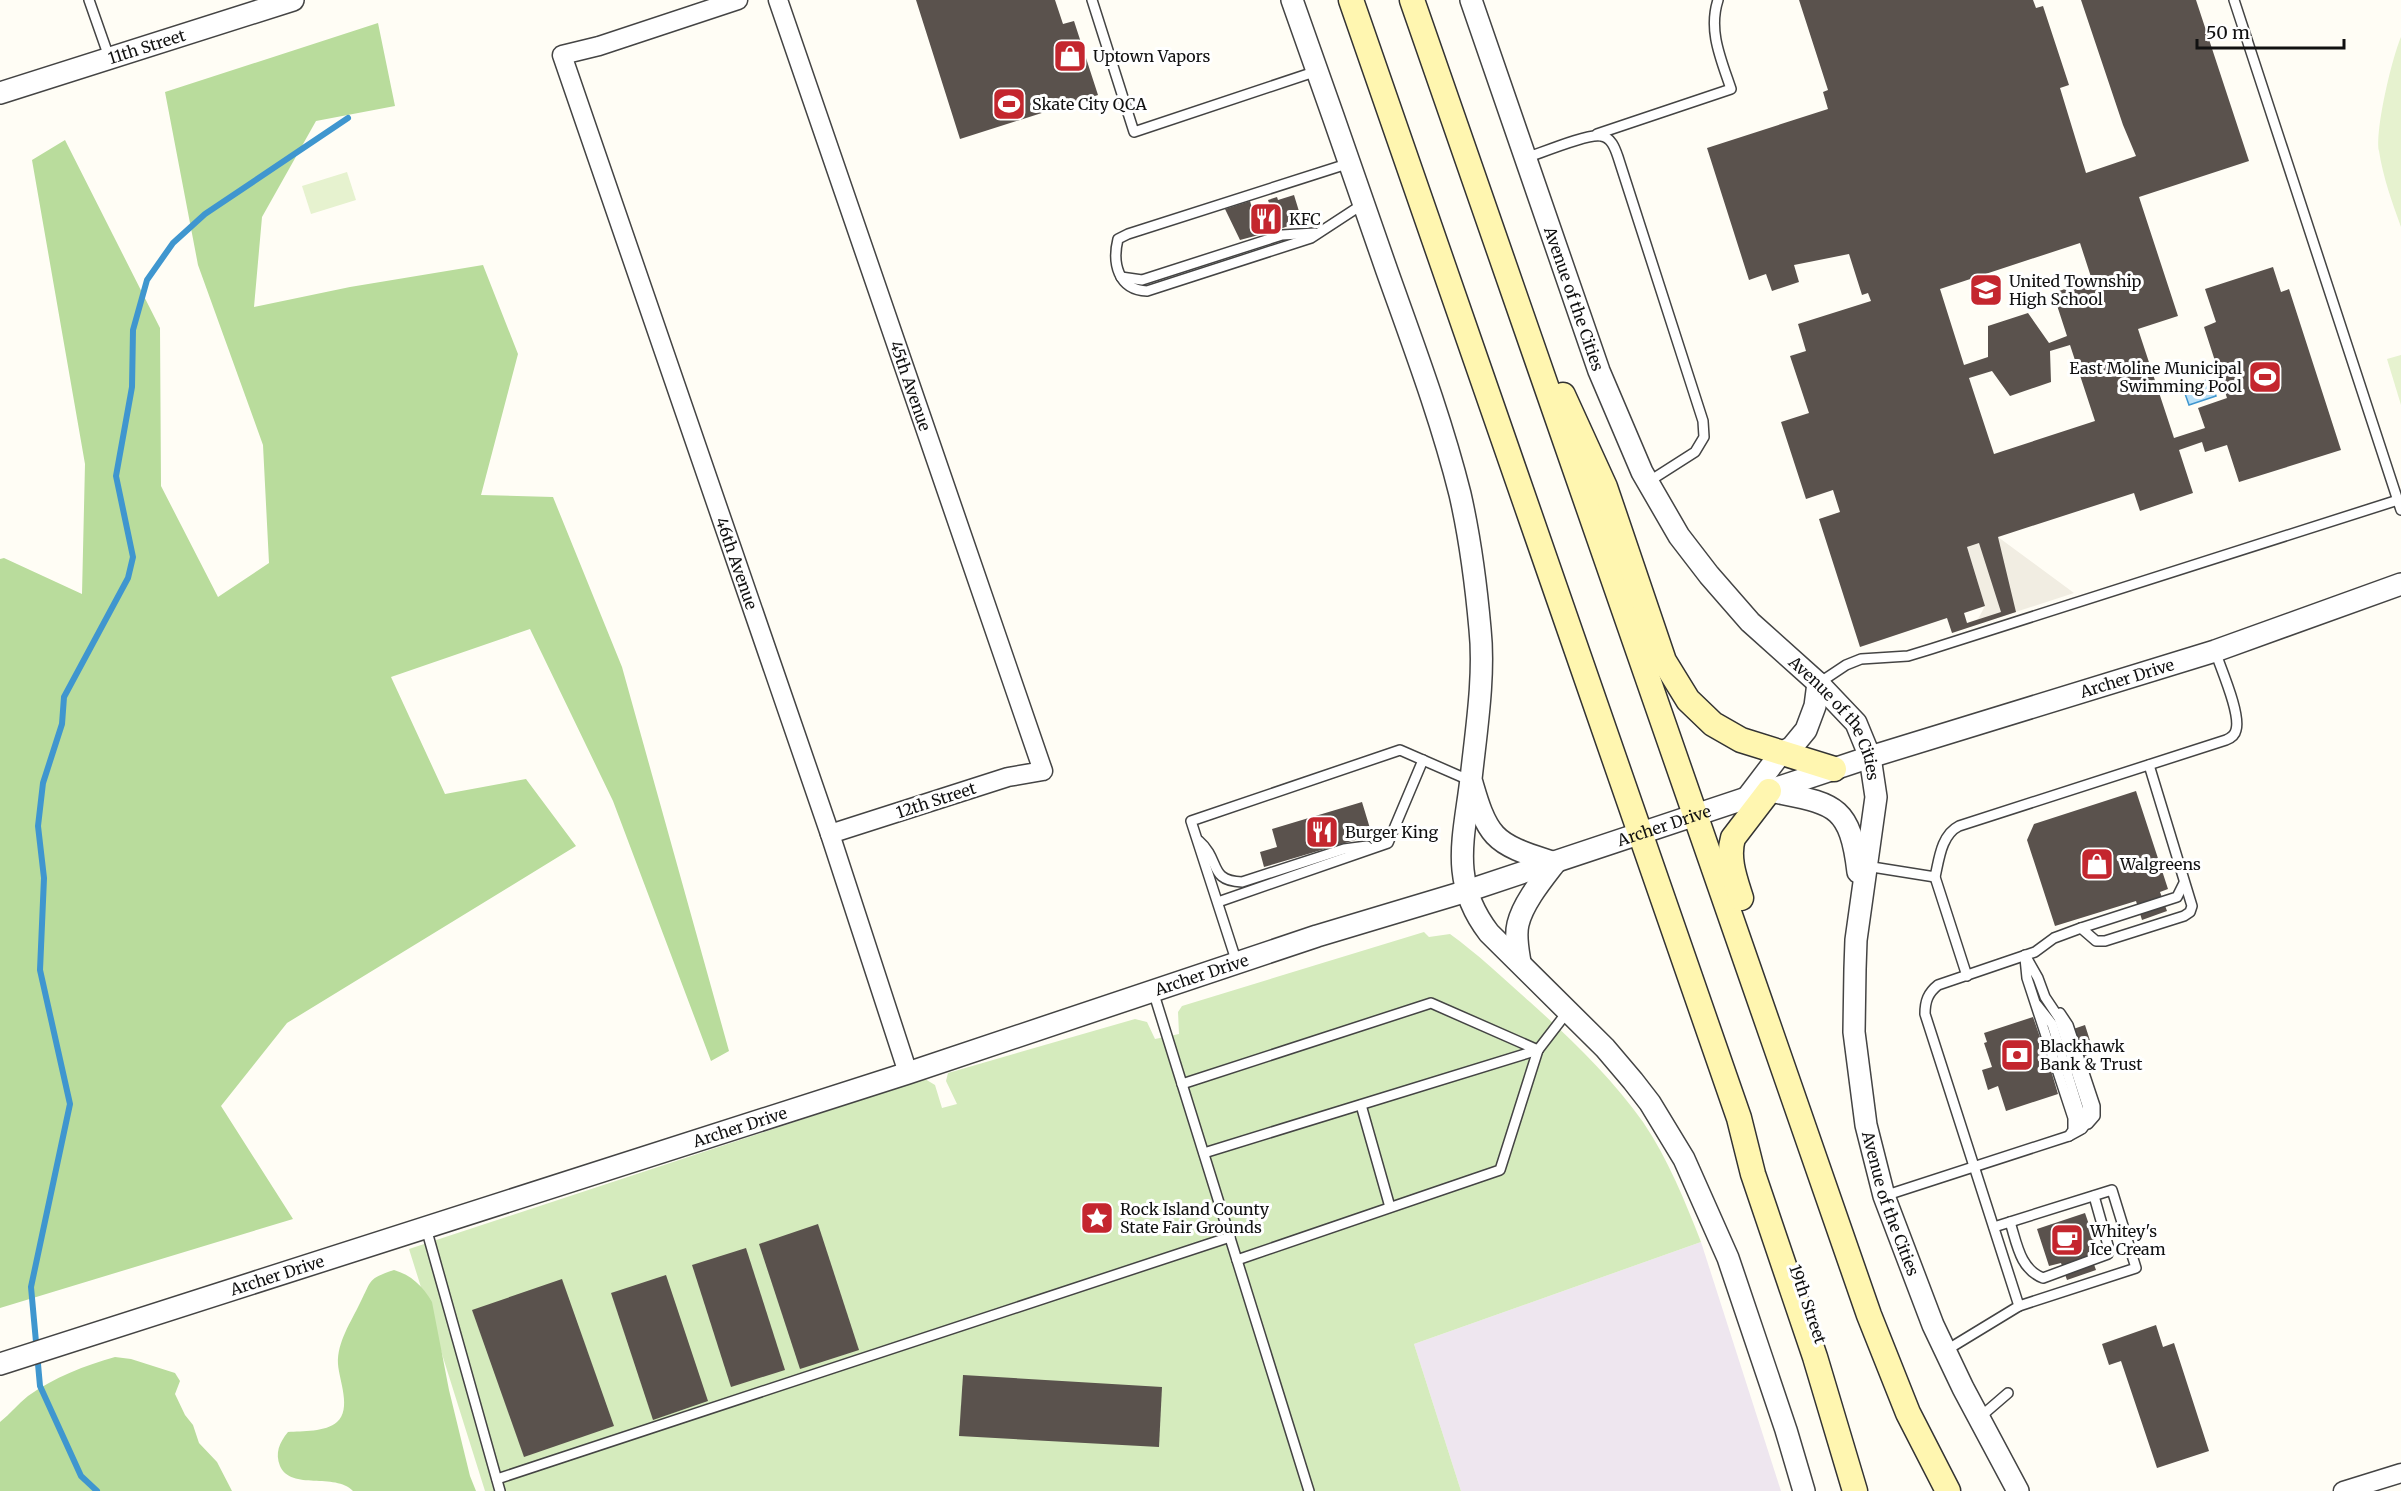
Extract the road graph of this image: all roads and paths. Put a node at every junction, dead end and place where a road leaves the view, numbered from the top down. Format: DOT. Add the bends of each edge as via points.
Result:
graph roads {
  1 [pos="88,0"];
  2 [pos="293,0"];
  3 [pos="738,0"];
  4 [pos="778,0"];
  5 [pos="1092,0"];
  6 [pos="1292,0"];
  7 [pos="1351,0"];
  8 [pos="1412,0"];
  9 [pos="1471,0"];
  10 [pos="1718,0"];
  11 [pos="2234,0"];
  12 [pos="109,57"];
  13 [pos="1317,71"];
  14 [pos="0,93"];
  15 [pos="1587,138"];
  16 [pos="1526,158"];
  17 [pos="1350,163"];
  18 [pos="1364,204"];
  19 [pos="1510,285"];
  20 [pos="1504,444"];
  21 [pos="1648,482"];
  22 [pos="2398,500"];
  23 [pos="2401,510"];
  24 [pos="2401,584"];
  25 [pos="2215,651"];
  26 [pos="1818,683"];
  27 [pos="1781,753"];
  28 [pos="1870,757"];
  29 [pos="1423,760"];
  30 [pos="2149,765"];
  31 [pos="1834,770"];
  32 [pos="1043,771"];
  33 [pos="1471,781"];
  34 [pos="1625,790"];
  35 [pos="1769,791"];
  36 [pos="1746,799"];
  37 [pos="1696,815"];
  38 [pos="830,834"];
  39 [pos="1640,834"];
  40 [pos="1197,840"];
  41 [pos="1388,843"];
  42 [pos="1555,862"];
  43 [pos="1866,866"];
  44 [pos="1935,877"];
  45 [pos="2184,883"];
  46 [pos="1467,891"];
  47 [pos="1862,899"];
  48 [pos="1218,902"];
  49 [pos="2081,928"];
  50 [pos="2025,956"];
  51 [pos="1520,962"];
  52 [pos="1237,963"];
  53 [pos="1967,976"];
  54 [pos="1153,991"];
  55 [pos="2037,1005"];
  56 [pos="1568,1011"];
  57 [pos="1538,1050"];
  58 [pos="908,1073"];
  59 [pos="1182,1084"];
  60 [pos="1361,1105"];
  61 [pos="1739,1118"];
  62 [pos="2083,1128"];
  63 [pos="2069,1136"];
  64 [pos="1204,1153"];
  65 [pos="1975,1167"];
  66 [pos="1884,1196"];
  67 [pos="2094,1196"];
  68 [pos="1390,1207"];
  69 [pos="2010,1222"];
  70 [pos="1994,1227"];
  71 [pos="426,1228"];
  72 [pos="1230,1237"];
  73 [pos="1237,1260"];
  74 [pos="1857,1279"];
  75 [pos="2019,1306"];
  76 [pos="1945,1351"];
  77 [pos="0,1364"];
  78 [pos="2007,1393"];
  79 [pos="1979,1418"];
  80 [pos="2401,1473"];
  81 [pos="497,1479"];
  82 [pos="500,1491"];
  83 [pos="1309,1491"];
  84 [pos="1804,1491"];
  85 [pos="1855,1491"];
  86 [pos="1872,1491"];
  87 [pos="1948,1491"];
  88 [pos="2018,1491"];
  89 [pos="2343,1491"];
  1 -- 12 [label="lane"];
  2 -- 12 [label="street, 11th Street"];
  3 -- 38 [label="street, 46th Avenue" via="562,55"];
  4 -- 32 [label="street, 45th Avenue"];
  5 -- 13 [label="lane" via="1134,132"];
  6 -- 13 [label="street"];
  7 -- 34 [label="main road"];
  8 -- 19 [label="main road"];
  9 -- 16 [label="street, Avenue of the Cities"];
  10 -- 15 [label="lane" via="1713,15 1714,36 1731,89"];
  11 -- 22 [label="lane"];
  12 -- 14 [label="street, 11th Street"];
  13 -- 17 [label="street"];
  15 -- 16 [label="lane"];
  15 -- 21 [label="lane" via="1601,136 1612,142 1703,421 1704,437 1695,452"];
  16 -- 21 [label="street, Avenue of the Cities" via="1599,371"];
  17 -- 18 [label="street"];
  17 -- 18 [label="lane" via="1128,234 1118,239 1114,262 1127,286 1147,291 1311,238"];
  18 -- 33 [label="street" via="1451,461 1472,557 1481,663"];
  19 -- 27 [label="main road" via="1594,459 1654,636 1675,682 1713,724 1741,740"];
  19 -- 37 [label="main road"];
  20 -- 34 [label="main road"];
  21 -- 26 [label="street, Avenue of the Cities" via="1679,536 1709,575 1750,622"];
  22 -- 23 [label="lane"];
  22 -- 26 [label="lane" via="1931,650 1908,656 1861,659"];
  24 -- 25 [label="street, Archer Drive"];
  25 -- 28 [label="street, Archer Drive"];
  25 -- 30 [label="lane" via="2235,711 2233,737"];
  26 -- 27 [label="street" via="1806,730 1792,747"];
  26 -- 28 [label="street, Avenue of the Cities" via="1856,723"];
  27 -- 31 [label="main road"];
  27 -- 36 [label="street"];
  28 -- 31 [label="street, Archer Drive"];
  28 -- 43 [label="street, Avenue of the Cities" via="1876,797"];
  29 -- 33 [label="lane"];
  29 -- 40 [label="lane" via="1400,750 1191,820"];
  29 -- 41 [label="lane"];
  30 -- 44 [label="lane" via="1953,829 1941,849"];
  30 -- 45 [label="lane"];
  31 -- 35 [label="street, Archer Drive"];
  32 -- 38 [label="street, 12th Street" via="1008,777"];
  33 -- 42 [label="street" via="1495,835 1526,853"];
  33 -- 46 [label="street" via="1462,836"];
  34 -- 39 [label="main road"];
  35 -- 36 [label="street, Archer Drive"];
  35 -- 47 [label="street" via="1821,801 1845,819 1855,846"];
  35 -- 74 [label="main road" via="1733,838 1732,871 1812,1105"];
  36 -- 37 [label="street, Archer Drive"];
  37 -- 39 [label="street, Archer Drive"];
  37 -- 74 [label="main road"];
  38 -- 58 [label="street, 46th Avenue"];
  39 -- 42 [label="street, Archer Drive"];
  39 -- 61 [label="main road"];
  40 -- 41 [label="lane" via="1209,850 1218,873 1228,882 1242,882 1344,849"];
  40 -- 48 [label="lane"];
  41 -- 48 [label="lane"];
  42 -- 46 [label="street, Archer Drive"];
  42 -- 51 [label="street" via="1532,894 1518,923"];
  43 -- 44 [label="lane"];
  43 -- 47 [label="street, Avenue of the Cities"];
  44 -- 53 [label="lane"];
  45 -- 49 [label="lane" via="2177,897"];
  45 -- 49 [label="lane" via="2192,906 2184,916 2105,941 2096,941"];
  46 -- 51 [label="street" via="1476,916"];
  46 -- 52 [label="street, Archer Drive"];
  47 -- 66 [label="street, Avenue of the Cities" via="1856,940 1854,1032 1866,1125"];
  48 -- 52 [label="lane"];
  49 -- 50 [label="lane" via="2054,938"];
  50 -- 53 [label="lane"];
  50 -- 55 [label="lane" via="2027,978"];
  50 -- 62 [label="lane" via="2059,1018 2087,1105 2088,1120"];
  51 -- 56 [label="street"];
  52 -- 54 [label="street, Archer Drive"];
  53 -- 65 [label="lane" via="1930,991 1925,1014"];
  54 -- 58 [label="street, Archer Drive"];
  54 -- 59 [label="lane"];
  55 -- 62 [label="lane" via="2052,1024"];
  55 -- 63 [label="lane" via="2073,1118"];
  56 -- 57 [label="lane"];
  56 -- 84 [label="street" via="1633,1080 1684,1159 1728,1258"];
  57 -- 59 [label="lane" via="1431,1004"];
  57 -- 60 [label="lane"];
  57 -- 68 [label="lane" via="1500,1170"];
  58 -- 71 [label="street, Archer Drive"];
  59 -- 64 [label="lane"];
  60 -- 64 [label="lane"];
  60 -- 68 [label="lane"];
  61 -- 85 [label="main road" via="1753,1174"];
  61 -- 86 [label="main road, 19th Street" via="1764,1178"];
  62 -- 63 [label="lane"];
  63 -- 65 [label="lane"];
  64 -- 72 [label="lane"];
  65 -- 66 [label="lane"];
  65 -- 70 [label="lane"];
  66 -- 76 [label="street, Avenue of the Cities"];
  67 -- 69 [label="lane"];
  67 -- 69 [label="lane" via="2108,1254 2043,1278 2022,1260"];
  67 -- 75 [label="lane" via="2112,1190 2136,1268"];
  68 -- 73 [label="lane"];
  69 -- 70 [label="lane"];
  70 -- 75 [label="lane"];
  71 -- 77 [label="street, Archer Drive"];
  71 -- 81 [label="lane"];
  72 -- 73 [label="lane"];
  72 -- 81 [label="lane"];
  73 -- 83 [label="lane"];
  74 -- 87 [label="main road" via="1903,1402"];
  75 -- 76 [label="lane"];
  76 -- 79 [label="street, Avenue of the Cities"];
  78 -- 79 [label="lane"];
  79 -- 88 [label="street, Avenue of the Cities"];
  80 -- 89 [label="street"];
  81 -- 82 [label="lane"];
}
